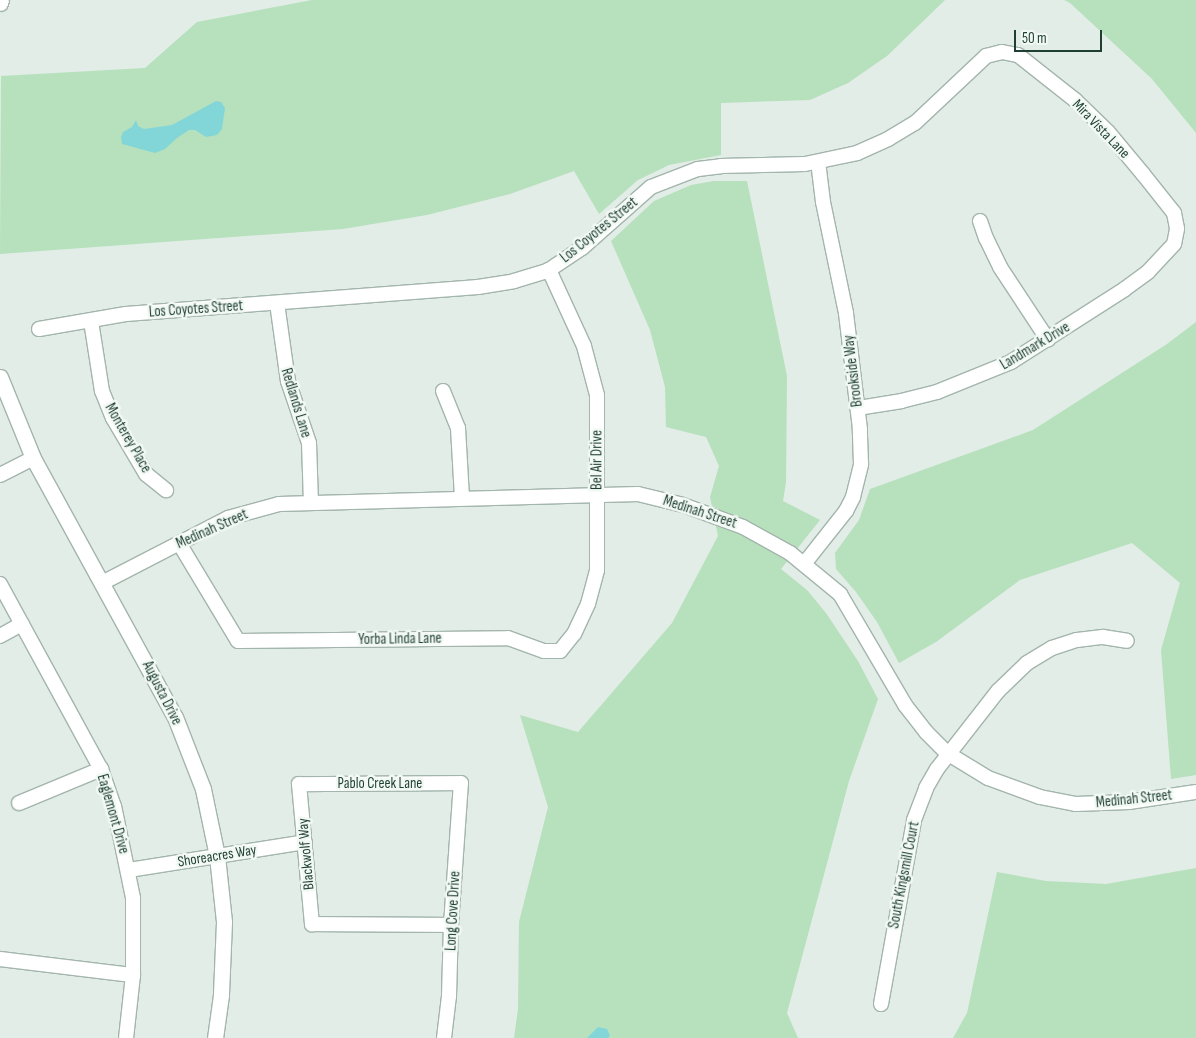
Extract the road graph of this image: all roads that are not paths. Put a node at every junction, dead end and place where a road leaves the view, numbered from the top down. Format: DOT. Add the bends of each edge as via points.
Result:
graph roads {
  1 [pos="1002,52"];
  2 [pos="818,163"];
  3 [pos="980,221"];
  4 [pos="1177,229"];
  5 [pos="549,270"];
  6 [pos="277,303"];
  7 [pos="91,321"];
  8 [pos="39,329"];
  9 [pos="1048,340"];
  10 [pos="0,377"];
  11 [pos="443,390"];
  12 [pos="858,408"];
  13 [pos="33,458"];
  14 [pos="0,475"];
  15 [pos="166,490"];
  16 [pos="597,494"];
  17 [pos="462,498"];
  18 [pos="311,503"];
  19 [pos="179,542"];
  20 [pos="804,564"];
  21 [pos="0,584"];
  22 [pos="102,584"];
  23 [pos="22,624"];
  24 [pos="0,636"];
  25 [pos="1127,641"];
  26 [pos="560,650"];
  27 [pos="947,753"];
  28 [pos="101,769"];
  29 [pos="461,783"];
  30 [pos="299,784"];
  31 [pos="1196,792"];
  32 [pos="18,802"];
  33 [pos="304,842"];
  34 [pos="217,856"];
  35 [pos="129,870"];
  36 [pos="451,924"];
  37 [pos="0,959"];
  38 [pos="133,975"];
  39 [pos="880,1004"];
  40 [pos="126,1038"];
  41 [pos="215,1038"];
  42 [pos="444,1038"];
  1 -- 2 [label="street, Los Coyotes Street" via="981,60 939,102 902,131 864,150"];
  1 -- 4 [label="street, Mira Vista Lane" via="1024,59 1092,117 1170,207"];
  2 -- 5 [label="street, Los Coyotes Street" via="721,166 675,177 651,187 582,248"];
  2 -- 12 [label="street, Brookside Way" via="844,295"];
  3 -- 9 [label="street" via="996,259"];
  4 -- 9 [label="street, Landmark Drive" via="1170,250 1148,272"];
  5 -- 6 [label="street, Los Coyotes Street" via="514,281 478,287"];
  5 -- 16 [label="street, Bel Air Drive" via="592,370 597,395"];
  6 -- 7 [label="street, Los Coyotes Street" via="126,314"];
  6 -- 18 [label="street, Redlands Lane" via="288,381 309,443"];
  7 -- 8 [label="street, Los Coyotes Street"];
  7 -- 15 [label="street, Monterey Place" via="102,391 113,418 146,474"];
  9 -- 12 [label="street, Landmark Drive" via="1011,362 955,386 911,399"];
  10 -- 13 [label="street, Augusta Drive"];
  11 -- 17 [label="street" via="458,428"];
  12 -- 20 [label="street, Brookside Way" via="861,464 853,497 838,523"];
  13 -- 14 [label="street"];
  13 -- 22 [label="street, Augusta Drive"];
  16 -- 17 [label="street, Medinah Street"];
  16 -- 20 [label="street, Medinah Street" via="638,494 683,505 743,526"];
  16 -- 26 [label="street, Bel Air Drive" via="597,570 588,604 574,634"];
  17 -- 18 [label="street, Medinah Street"];
  18 -- 19 [label="street, Medinah Street" via="279,504 253,510 228,518"];
  19 -- 22 [label="street, Medinah Street"];
  19 -- 26 [label="street, Yorba Linda Lane" via="238,641 508,638 544,650"];
  20 -- 27 [label="street, Medinah Street" via="840,594 905,705"];
  21 -- 23 [label="street, Eaglemont Drive"];
  22 -- 34 [label="street, Augusta Drive" via="175,717 192,756"];
  23 -- 24 [label="street"];
  23 -- 28 [label="street, Eaglemont Drive"];
  25 -- 27 [label="street, South Kingsmill Court" via="1103,638 1077,640 1040,655 1006,681"];
  27 -- 31 [label="street, Medinah Street" via="1004,785 1059,801 1112,804"];
  27 -- 39 [label="street, South Kingsmill Court" via="926,788 914,820"];
  28 -- 32 [label="street"];
  28 -- 35 [label="street, Eaglemont Drive" via="114,806"];
  29 -- 30 [label="street, Pablo Creek Lane"];
  29 -- 36 [label="street, Long Cove Drive"];
  30 -- 33 [label="street, Blackwolf Way"];
  33 -- 34 [label="street, Shoreacres Way"];
  33 -- 36 [label="street, Blackwolf Way" via="312,924"];
  34 -- 35 [label="street, Shoreacres Way"];
  34 -- 41 [label="street, Augusta Drive" via="224,951"];
  35 -- 38 [label="street, Eaglemont Drive" via="133,898"];
  36 -- 42 [label="street, Long Cove Drive"];
  37 -- 38 [label="street"];
  38 -- 40 [label="street, Eaglemont Drive"];
}
